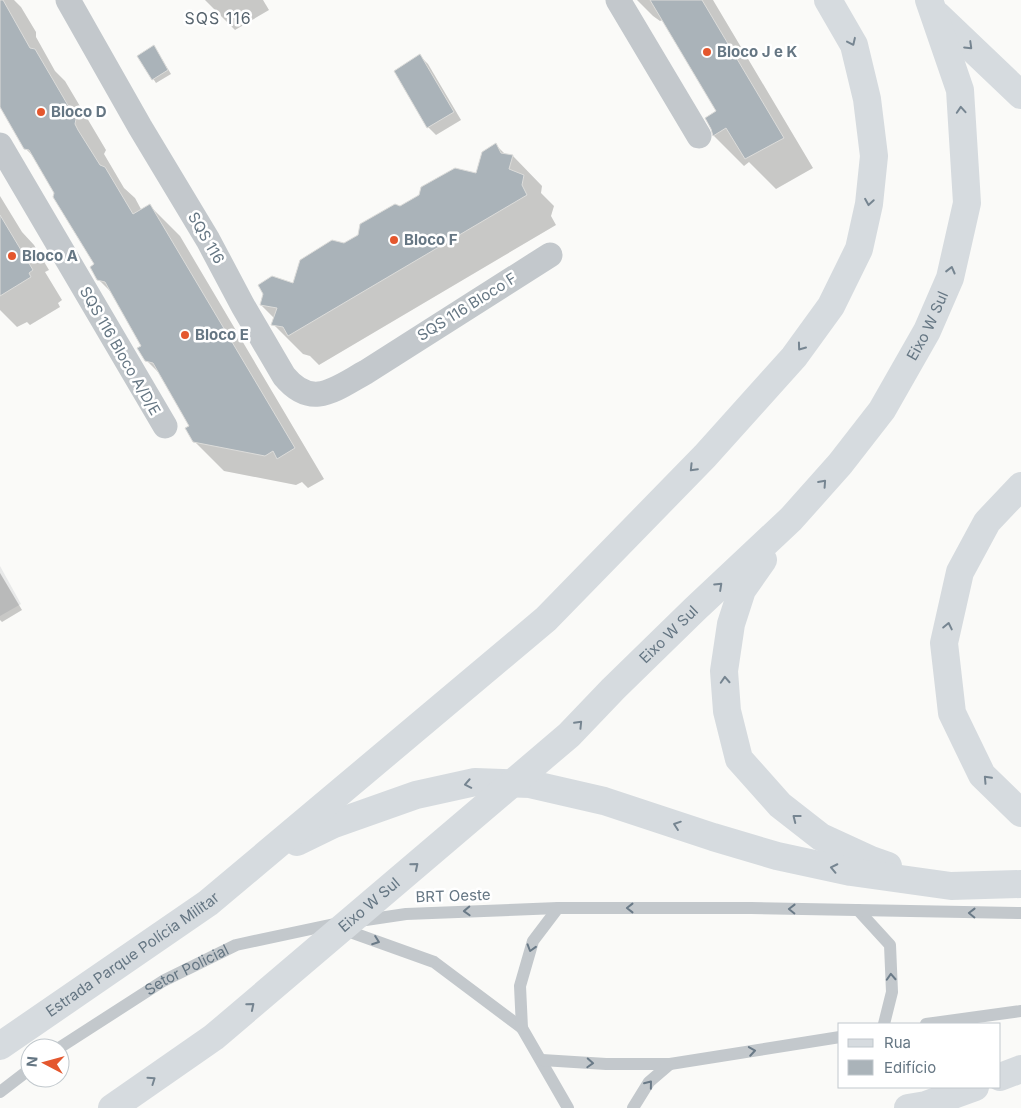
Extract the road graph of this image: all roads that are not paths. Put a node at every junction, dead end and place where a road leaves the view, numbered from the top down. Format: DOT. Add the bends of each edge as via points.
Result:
graph roads {
  1 [pos="68,0"];
  2 [pos="618,0"];
  3 [pos="828,0"];
  4 [pos="921,0"];
  5 [pos="929,0"];
  6 [pos="1021,95"];
  7 [pos="699,136"];
  8 [pos="0,145"];
  9 [pos="550,255"];
  10 [pos="385,360"];
  11 [pos="165,426"];
  12 [pos="1021,486"];
  13 [pos="790,519"];
  14 [pos="1021,814"];
  15 [pos="262,859"];
  16 [pos="1021,884"];
  17 [pos="951,886"];
  18 [pos="558,908"];
  19 [pos="858,910"];
  20 [pos="1021,912"];
  21 [pos="330,925"];
  22 [pos="1021,1011"];
  23 [pos="884,1023"];
  24 [pos="933,1023"];
  25 [pos="522,1028"];
  26 [pos="838,1037"];
  27 [pos="70,1041"];
  28 [pos="0,1046"];
  29 [pos="542,1060"];
  30 [pos="670,1064"];
  31 [pos="1021,1070"];
  32 [pos="20,1077"];
  33 [pos="1001,1078"];
  34 [pos="972,1088"];
  35 [pos="0,1092"];
  36 [pos="112,1108"];
  37 [pos="568,1108"];
  38 [pos="633,1108"];
  39 [pos="908,1108"];
  1 -- 10 [label="street, SQS 116" via="284,376 300,392 322,394"];
  2 -- 7 [label="street"];
  3 -- 15 [label="main road, one-way" via="854,45 867,99 874,156 869,204 859,250 831,306 794,357 705,456 546,618"];
  4 -- 6 [label="main road, one-way"];
  13 -- 5 [label="main road, Eixo W Sul, one-way" via="840,464 882,410 927,331 950,278 967,203 960,90"];
  8 -- 11 [label="street, SQS 116 Bloco A/D/E"];
  9 -- 10 [label="street, SQS 116 Bloco F"];
  14 -- 12 [label="main road, one-way" via="982,775 952,713 944,643 960,572 987,522"];
  17 -- 13 [label="main road, one-way" via="871,860 821,837 780,805 739,759 726,712 724,671 731,624 742,590"];
  36 -- 13 [label="main road, Eixo W Sul, one-way" via="214,1037 569,735"];
  17 -- 15 [label="main road, one-way" via="851,872 776,856 604,801 530,784 475,782 416,795 334,824"];
  15 -- 28 [label="main road, Estrada Parque Polícia Militar" via="208,903"];
  16 -- 17 [label="main road"];
  19 -- 18 [label="lane, BRT Oeste, one-way"];
  18 -- 21 [label="lane, BRT Oeste, one-way" via="406,914"];
  18 -- 25 [label="lane, one-way" via="533,941 520,986"];
  20 -- 19 [label="lane, BRT Oeste, one-way"];
  23 -- 19 [label="lane, one-way" via="892,992 890,945"];
  21 -- 25 [label="lane, one-way" via="434,962"];
  21 -- 27 [label="lane, Setor Policial" via="236,945 163,981"];
  22 -- 24 [label="lane"];
  25 -- 29 [label="lane"];
  30 -- 26 [label="lane, one-way"];
  29 -- 30 [label="lane, one-way"];
  29 -- 37 [label="lane"];
  38 -- 30 [label="lane, one-way" via="649,1082"];
  31 -- 33 [label="main road"];
  32 -- 35 [label="lane"];
  34 -- 39 [label="main road"];
}
